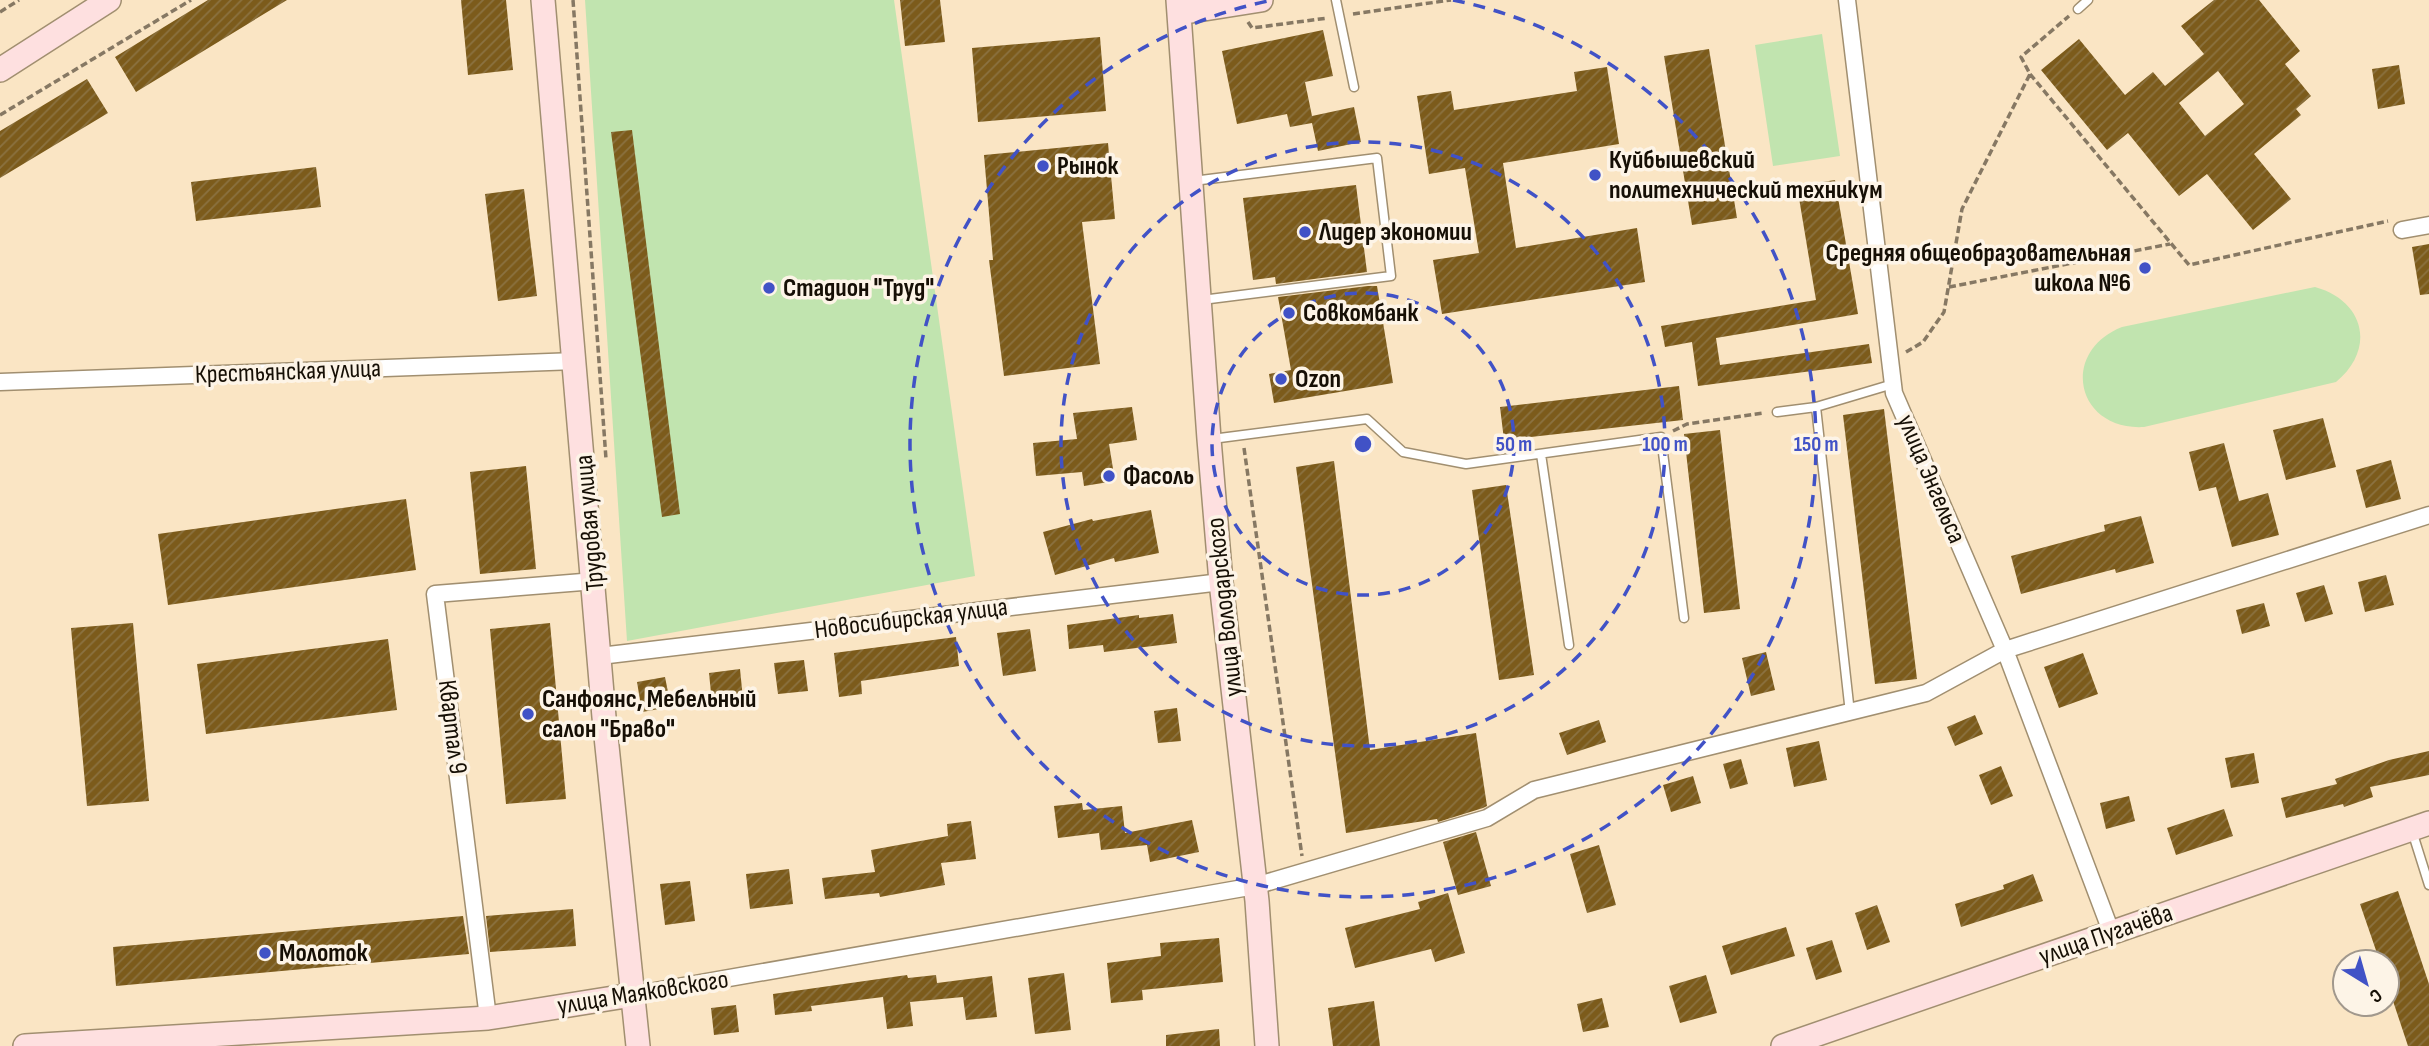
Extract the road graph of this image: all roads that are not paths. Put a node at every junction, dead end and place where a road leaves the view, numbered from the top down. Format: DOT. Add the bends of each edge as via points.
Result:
graph roads {
  1 [pos="109,0"];
  2 [pos="543,0"];
  3 [pos="1261,0"];
  4 [pos="1336,0"];
  5 [pos="1847,0"];
  6 [pos="2088,0"];
  7 [pos="1179,7"];
  8 [pos="2078,9"];
  9 [pos="0,70"];
  10 [pos="1354,87"];
  11 [pos="1190,182"];
  12 [pos="2429,225"];
  13 [pos="2402,230"];
  14 [pos="1199,300"];
  15 [pos="576,361"];
  16 [pos="0,382"];
  17 [pos="1893,384"];
  18 [pos="1816,407"];
  19 [pos="1777,412"];
  20 [pos="1209,439"];
  21 [pos="1541,454"];
  22 [pos="2429,515"];
  23 [pos="595,581"];
  24 [pos="1221,582"];
  25 [pos="1684,618"];
  26 [pos="1569,645"];
  27 [pos="2005,650"];
  28 [pos="600,656"];
  29 [pos="1850,713"];
  30 [pos="2420,826"];
  31 [pos="2429,885"];
  32 [pos="1255,886"];
  33 [pos="2112,934"];
  34 [pos="632,995"];
  35 [pos="488,1018"];
  36 [pos="25,1046"];
  37 [pos="638,1046"];
  38 [pos="1267,1046"];
  39 [pos="1783,1046"];
  1 -- 9 [label="street"];
  2 -- 15 [label="street, Трудовая улица"];
  3 -- 7 [label="street"];
  4 -- 10 [label="lane"];
  5 -- 17 [label="street, улица Энгельса"];
  6 -- 8 [label="lane"];
  7 -- 11 [label="street, улица Володарского"];
  11 -- 14 [label="street, улица Володарского"];
  11 -- 14 [label="lane" via="1377,158 1391,276"];
  12 -- 13 [label="street"];
  14 -- 20 [label="street, улица Володарского"];
  15 -- 16 [label="street, Крестьянская улица"];
  15 -- 23 [label="street, Трудовая улица"];
  17 -- 18 [label="lane"];
  17 -- 27 [label="street, улица Энгельса"];
  18 -- 19 [label="lane"];
  18 -- 29 [label="lane"];
  20 -- 21 [label="lane" via="1367,419 1403,452 1466,464"];
  20 -- 24 [label="street, улица Володарского"];
  21 -- 25 [label="lane" via="1661,437"];
  21 -- 26 [label="lane"];
  22 -- 27 [label="street, улица Маяковского"];
  23 -- 28 [label="street, Трудовая улица"];
  23 -- 35 [label="street, Квартал 9" via="435,594"];
  24 -- 28 [label="street, Новосибирская улица"];
  24 -- 32 [label="street, улица Володарского"];
  27 -- 29 [label="street, улица Маяковского" via="1926,693"];
  27 -- 33 [label="street, улица Энгельса"];
  28 -- 34 [label="street, Трудовая улица"];
  29 -- 32 [label="street, улица Маяковского" via="1534,790 1487,818"];
  30 -- 31 [label="lane"];
  30 -- 33 [label="street, улица Пугачёва"];
  32 -- 34 [label="street, улица Маяковского"];
  32 -- 38 [label="street, улица Володарского"];
  33 -- 39 [label="street, улица Пугачёва"];
  34 -- 35 [label="street, улица Маяковского"];
  34 -- 37 [label="street, Трудовая улица"];
  35 -- 36 [label="street, улица Маяковского"];
}
